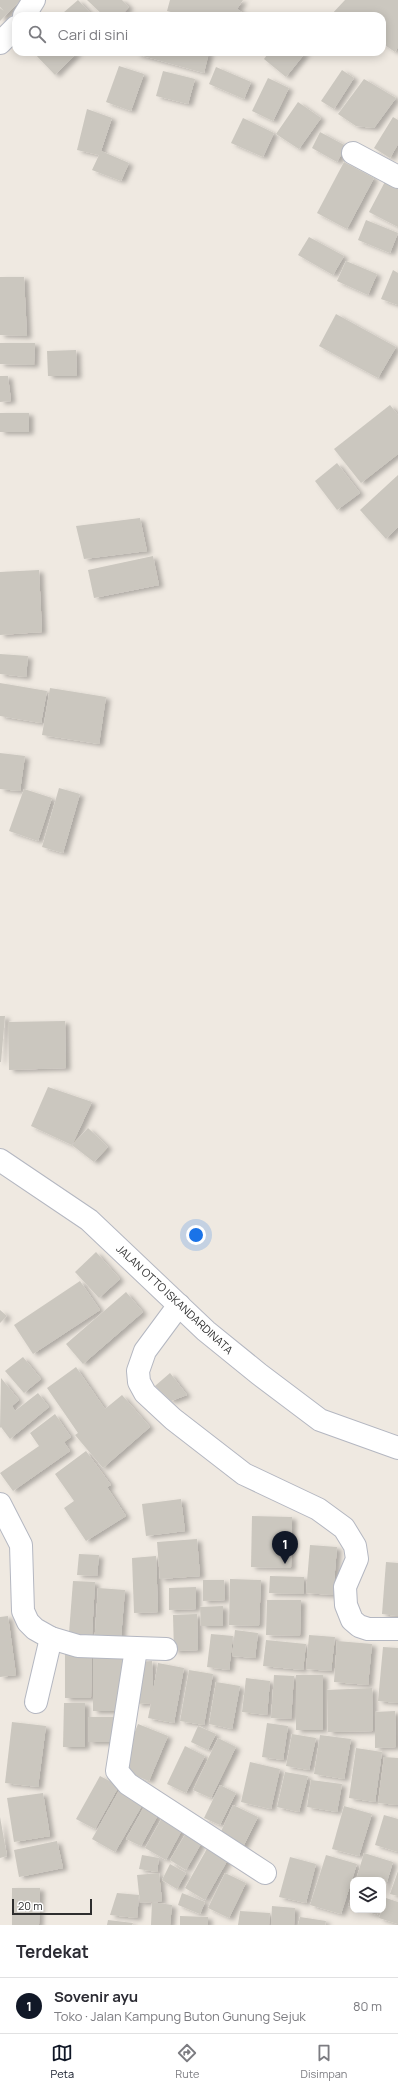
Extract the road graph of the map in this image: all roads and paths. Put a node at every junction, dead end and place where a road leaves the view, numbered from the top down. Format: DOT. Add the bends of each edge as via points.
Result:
graph roads {
  1 [pos="34,0"];
  2 [pos="26,12"];
  3 [pos="12,31"];
  4 [pos="0,43"];
  5 [pos="353,154"];
  6 [pos="398,177"];
  7 [pos="0,1160"];
  8 [pos="179,1305"];
  9 [pos="398,1448"];
  10 [pos="0,1504"];
  11 [pos="398,1628"];
  12 [pos="50,1638"];
  13 [pos="136,1649"];
  14 [pos="166,1649"];
  15 [pos="36,1702"];
  16 [pos="265,1873"];
  1 -- 2 [label="street"];
  3 -- 4 [label="street"];
  5 -- 6 [label="street"];
  7 -- 8 [label="street, JALAN OTTO ISKANDARDINATA" via="89,1220"];
  8 -- 9 [label="street, JALAN OTTO ISKANDARDINATA" via="247,1365 320,1420"];
  8 -- 11 [label="street" via="145,1351 138,1371 139,1382 145,1393 173,1420 244,1474 318,1509 344,1528 355,1546 357,1559 346,1587 346,1605 352,1620 368,1629"];
  10 -- 12 [label="street" via="21,1545 23,1611 35,1629"];
  12 -- 13 [label="street" via="78,1646"];
  12 -- 15 [label="street"];
  13 -- 14 [label="street"];
  13 -- 16 [label="street" via="118,1771 121,1778"];
}
